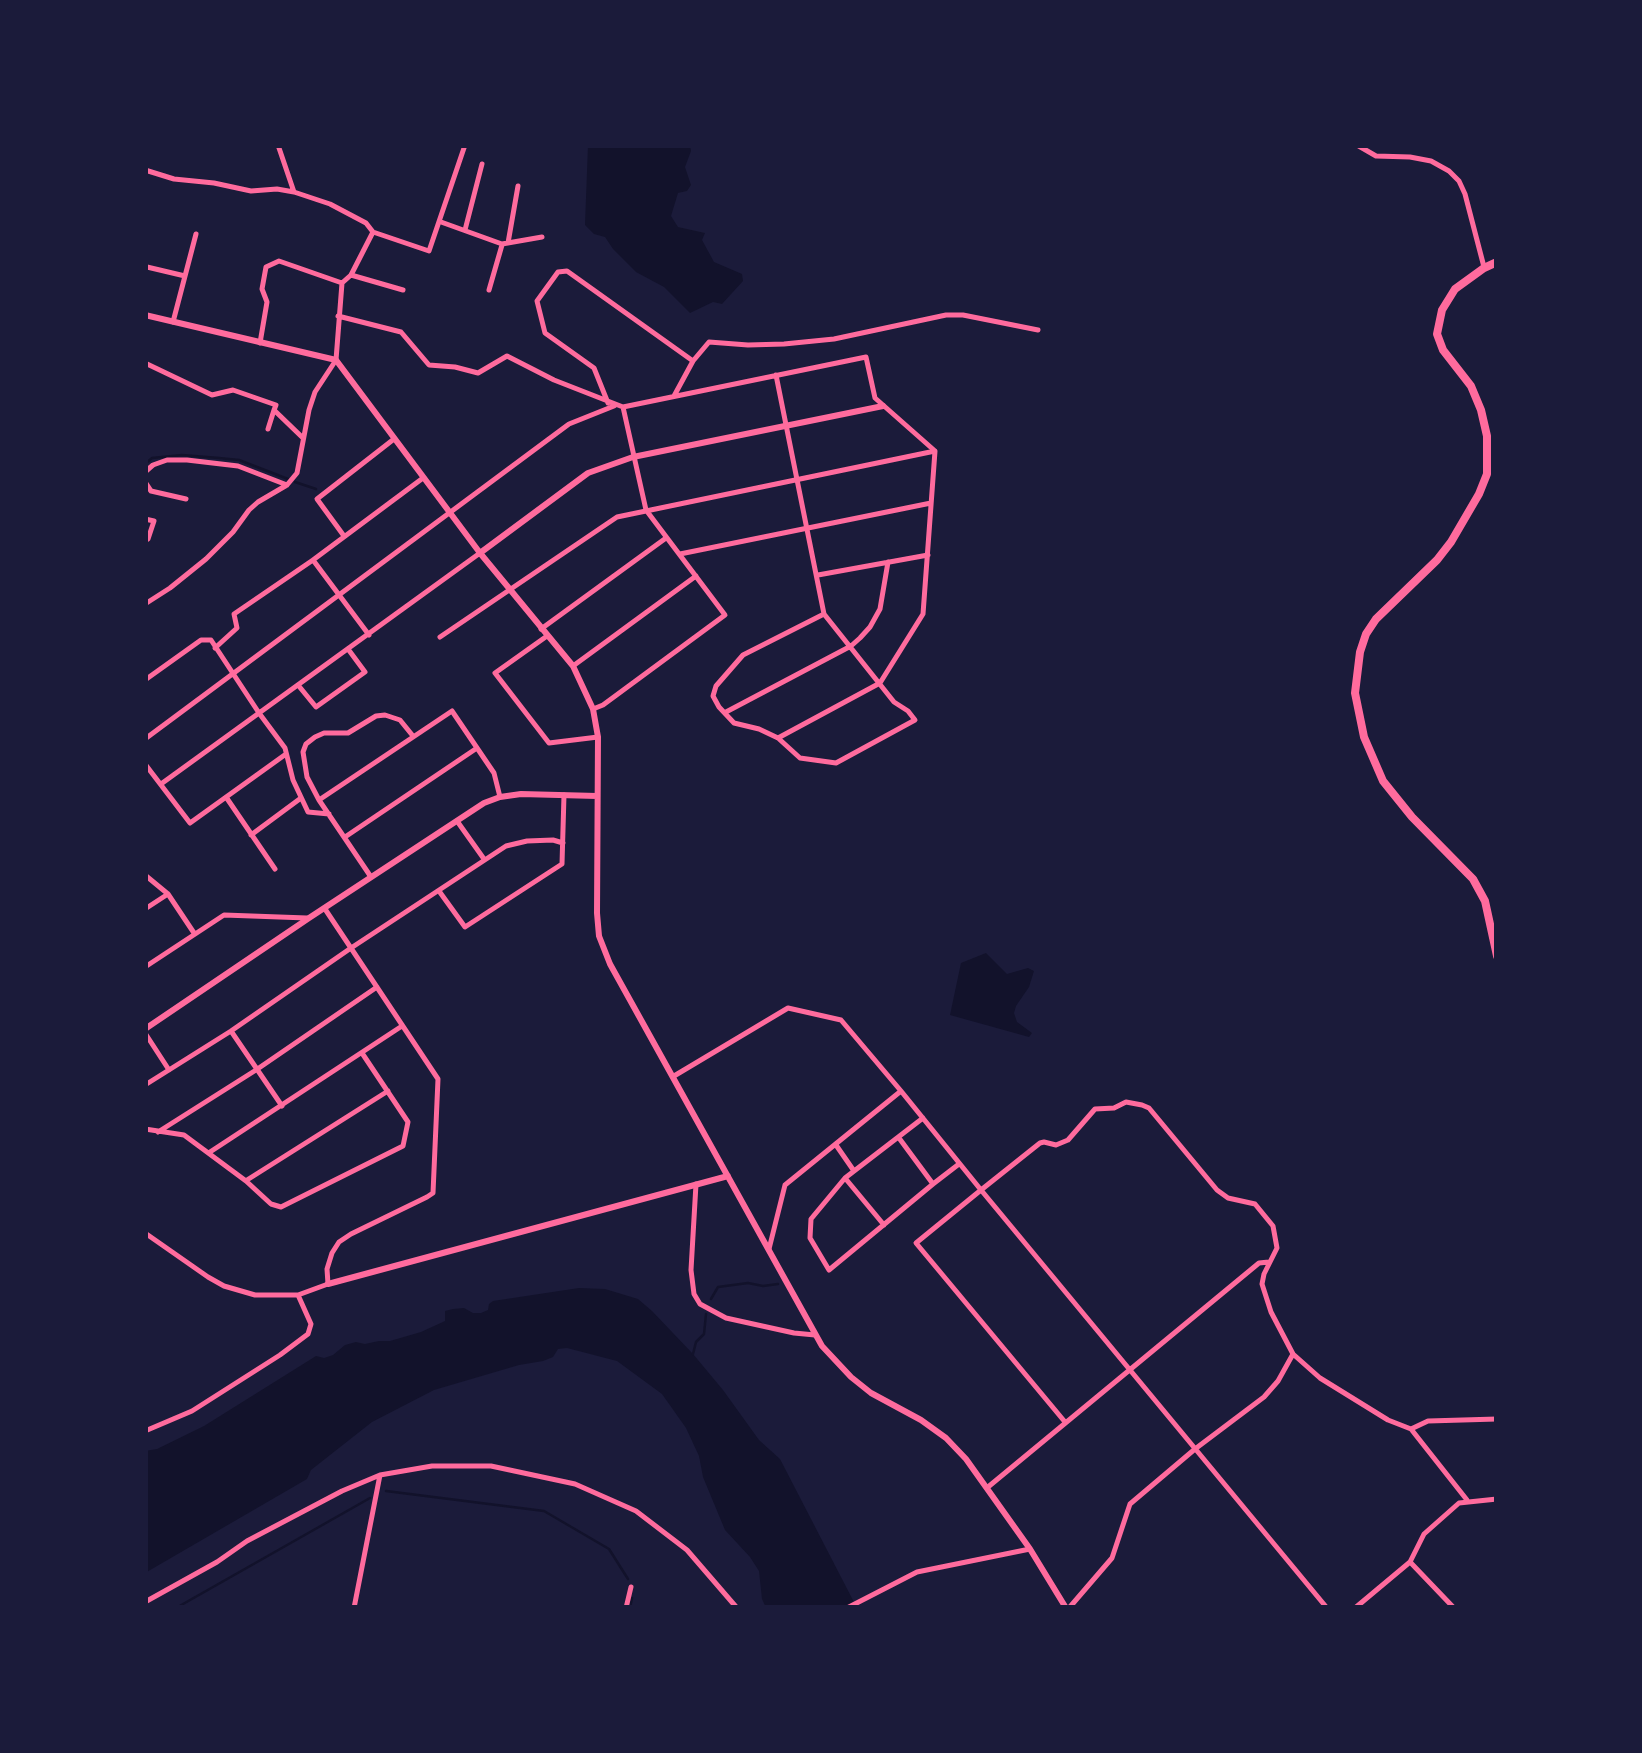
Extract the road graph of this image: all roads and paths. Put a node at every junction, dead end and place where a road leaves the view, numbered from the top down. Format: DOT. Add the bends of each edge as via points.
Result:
graph roads {
  1 [pos="278,145"];
  2 [pos="464,145"];
  3 [pos="1356,145"];
  4 [pos="482,164"];
  5 [pos="145,170"];
  6 [pos="518,186"];
  7 [pos="294,192"];
  8 [pos="441,222"];
  9 [pos="465,230"];
  10 [pos="373,232"];
  11 [pos="196,234"];
  12 [pos="542,237"];
  13 [pos="505,244"];
  14 [pos="1497,262"];
  15 [pos="147,267"];
  16 [pos="1484,268"];
  17 [pos="350,275"];
  18 [pos="185,276"];
  19 [pos="342,282"];
  20 [pos="402,290"];
  21 [pos="489,290"];
  22 [pos="145,315"];
  23 [pos="338,316"];
  24 [pos="174,322"];
  25 [pos="1038,330"];
  26 [pos="260,343"];
  27 [pos="336,360"];
  28 [pos="693,360"];
  29 [pos="145,363"];
  30 [pos="776,375"];
  31 [pos="674,396"];
  32 [pos="608,402"];
  33 [pos="620,406"];
  34 [pos="882,406"];
  35 [pos="274,410"];
  36 [pos="786,426"];
  37 [pos="268,429"];
  38 [pos="304,438"];
  39 [pos="394,439"];
  40 [pos="935,451"];
  41 [pos="634,457"];
  42 [pos="145,472"];
  43 [pos="423,478"];
  44 [pos="797,478"];
  45 [pos="145,482"];
  46 [pos="288,485"];
  47 [pos="186,499"];
  48 [pos="931,502"];
  49 [pos="646,510"];
  50 [pos="450,512"];
  51 [pos="145,519"];
  52 [pos="806,528"];
  53 [pos="344,536"];
  54 [pos="666,538"];
  55 [pos="145,541"];
  56 [pos="480,552"];
  57 [pos="680,554"];
  58 [pos="928,554"];
  59 [pos="313,560"];
  60 [pos="888,562"];
  61 [pos="817,575"];
  62 [pos="697,576"];
  63 [pos="510,591"];
  64 [pos="339,595"];
  65 [pos="145,604"];
  66 [pos="824,614"];
  67 [pos="541,628"];
  68 [pos="369,635"];
  69 [pos="547,636"];
  70 [pos="440,638"];
  71 [pos="851,646"];
  72 [pos="215,648"];
  73 [pos="348,650"];
  74 [pos="573,666"];
  75 [pos="232,674"];
  76 [pos="145,680"];
  77 [pos="880,682"];
  78 [pos="298,684"];
  79 [pos="593,708"];
  80 [pos="258,712"];
  81 [pos="725,712"];
  82 [pos="414,736"];
  83 [pos="598,736"];
  84 [pos="145,738"];
  85 [pos="778,738"];
  86 [pos="477,748"];
  87 [pos="287,754"];
  88 [pos="145,764"];
  89 [pos="161,784"];
  90 [pos="564,794"];
  91 [pos="597,796"];
  92 [pos="500,797"];
  93 [pos="226,798"];
  94 [pos="302,798"];
  95 [pos="320,800"];
  96 [pos="329,814"];
  97 [pos="457,822"];
  98 [pos="251,835"];
  99 [pos="345,837"];
  100 [pos="563,842"];
  101 [pos="484,860"];
  102 [pos="274,869"];
  103 [pos="145,875"];
  104 [pos="371,877"];
  105 [pos="439,892"];
  106 [pos="168,894"];
  107 [pos="324,908"];
  108 [pos="145,909"];
  109 [pos="309,918"];
  110 [pos="195,934"];
  111 [pos="350,948"];
  112 [pos="1497,956"];
  113 [pos="145,966"];
  114 [pos="376,987"];
  115 [pos="402,1026"];
  116 [pos="145,1031"];
  117 [pos="231,1031"];
  118 [pos="362,1053"];
  119 [pos="168,1070"];
  120 [pos="256,1070"];
  121 [pos="674,1076"];
  122 [pos="145,1085"];
  123 [pos="388,1091"];
  124 [pos="901,1092"];
  125 [pos="282,1106"];
  126 [pos="922,1118"];
  127 [pos="145,1129"];
  128 [pos="158,1132"];
  129 [pos="899,1138"];
  130 [pos="836,1145"];
  131 [pos="210,1152"];
  132 [pos="960,1164"];
  133 [pos="854,1171"];
  134 [pos="728,1176"];
  135 [pos="845,1178"];
  136 [pos="246,1181"];
  137 [pos="696,1184"];
  138 [pos="933,1184"];
  139 [pos="982,1190"];
  140 [pos="884,1226"];
  141 [pos="145,1233"];
  142 [pos="769,1250"];
  143 [pos="1270,1262"];
  144 [pos="328,1284"];
  145 [pos="298,1295"];
  146 [pos="817,1335"];
  147 [pos="1293,1354"];
  148 [pos="1130,1369"];
  149 [pos="1497,1420"];
  150 [pos="1065,1422"];
  151 [pos="1411,1429"];
  152 [pos="145,1430"];
  153 [pos="1194,1449"];
  154 [pos="380,1475"];
  155 [pos="988,1487"];
  156 [pos="1497,1499"];
  157 [pos="1467,1500"];
  158 [pos="1030,1549"];
  159 [pos="1410,1562"];
  160 [pos="632,1587"];
  161 [pos="145,1602"];
  162 [pos="354,1608"];
  163 [pos="626,1608"];
  164 [pos="737,1608"];
  165 [pos="847,1608"];
  166 [pos="1068,1608"];
  167 [pos="1327,1608"];
  168 [pos="1356,1608"];
  169 [pos="1454,1608"];
  1 -- 7 [label="street"];
  2 -- 8 [label="street"];
  3 -- 16 [label="street" via="1376,156 1410,157 1449,170 1465,194"];
  4 -- 9 [label="street"];
  5 -- 7 [label="street" via="251,191"];
  6 -- 13 [label="street"];
  7 -- 10 [label="street" via="330,204"];
  8 -- 9 [label="street"];
  8 -- 10 [label="street" via="429,252"];
  9 -- 13 [label="street"];
  10 -- 17 [label="street"];
  11 -- 18 [label="street"];
  12 -- 13 [label="street"];
  13 -- 21 [label="street"];
  14 -- 16 [label="main road"];
  15 -- 18 [label="street"];
  16 -- 112 [label="main road" via="1455,289 1437,334 1481,410 1487,436 1480,494 1437,560 1366,634 1355,693 1383,781 1473,879"];
  17 -- 19 [label="street"];
  17 -- 20 [label="street"];
  18 -- 24 [label="street"];
  19 -- 23 [label="street"];
  19 -- 26 [label="street" via="279,261 266,267"];
  22 -- 24 [label="street"];
  23 -- 27 [label="street"];
  23 -- 32 [label="street" via="401,332 430,365 478,373 507,356"];
  24 -- 26 [label="street"];
  25 -- 28 [label="street" via="946,315 818,341 709,342"];
  26 -- 27 [label="street"];
  27 -- 38 [label="street" via="315,392"];
  27 -- 39 [label="street"];
  28 -- 31 [label="street"];
  28 -- 32 [label="street" via="568,270 558,272 536,300 545,333 594,368"];
  29 -- 35 [label="street" via="212,395 233,390 276,405"];
  30 -- 31 [label="street"];
  30 -- 34 [label="street" via="866,357"];
  30 -- 36 [label="street"];
  31 -- 33 [label="street"];
  32 -- 33 [label="street"];
  33 -- 41 [label="street"];
  33 -- 50 [label="street" via="570,424"];
  34 -- 36 [label="street"];
  34 -- 40 [label="street"];
  35 -- 37 [label="street"];
  35 -- 38 [label="street"];
  36 -- 41 [label="street"];
  36 -- 44 [label="street"];
  38 -- 46 [label="street"];
  39 -- 43 [label="street"];
  39 -- 53 [label="street" via="317,499"];
  40 -- 44 [label="street"];
  40 -- 48 [label="street"];
  41 -- 49 [label="street"];
  41 -- 56 [label="street" via="588,473"];
  42 -- 46 [label="street" via="167,460 187,460 238,466"];
  43 -- 50 [label="street"];
  43 -- 53 [label="street"];
  44 -- 49 [label="street"];
  44 -- 52 [label="street"];
  45 -- 47 [label="street" via="151,491"];
  46 -- 65 [label="street" via="258,502 206,559"];
  48 -- 52 [label="street"];
  48 -- 58 [label="street"];
  49 -- 54 [label="street"];
  49 -- 63 [label="street" via="617,517"];
  50 -- 56 [label="street"];
  50 -- 64 [label="street"];
  51 -- 55 [label="street" via="154,521"];
  52 -- 57 [label="street"];
  52 -- 61 [label="street"];
  53 -- 59 [label="street"];
  54 -- 57 [label="street"];
  54 -- 67 [label="street"];
  56 -- 63 [label="street"];
  56 -- 68 [label="street"];
  57 -- 62 [label="street"];
  58 -- 60 [label="street"];
  58 -- 77 [label="street" via="924,614"];
  59 -- 64 [label="street"];
  59 -- 72 [label="street" via="234,614 237,628"];
  60 -- 61 [label="street"];
  60 -- 71 [label="street" via="880,610"];
  61 -- 66 [label="street"];
  62 -- 74 [label="street"];
  62 -- 79 [label="street" via="725,615"];
  63 -- 67 [label="street"];
  63 -- 70 [label="street"];
  64 -- 68 [label="street"];
  64 -- 75 [label="street"];
  66 -- 71 [label="street"];
  66 -- 81 [label="street" via="743,655 716,686 713,696"];
  67 -- 69 [label="street"];
  68 -- 73 [label="street"];
  69 -- 74 [label="street"];
  69 -- 83 [label="street" via="494,673 549,743"];
  71 -- 77 [label="street"];
  71 -- 81 [label="street"];
  72 -- 75 [label="street"];
  72 -- 76 [label="street" via="211,640 200,640"];
  73 -- 78 [label="street"];
  73 -- 78 [label="street" via="365,672 316,707"];
  74 -- 79 [label="street"];
  75 -- 80 [label="street"];
  75 -- 84 [label="street"];
  77 -- 85 [label="street"];
  77 -- 85 [label="street" via="915,720 836,763 800,758"];
  78 -- 80 [label="street"];
  79 -- 83 [label="street"];
  80 -- 87 [label="street"];
  80 -- 89 [label="street"];
  81 -- 85 [label="street" via="734,723"];
  82 -- 86 [label="street" via="452,711"];
  82 -- 95 [label="street"];
  82 -- 95 [label="street" via="400,720 384,715 348,733 314,737 303,764"];
  83 -- 91 [label="street"];
  86 -- 92 [label="street"];
  86 -- 99 [label="street"];
  87 -- 93 [label="street"];
  87 -- 94 [label="street"];
  88 -- 89 [label="street"];
  89 -- 93 [label="street" via="190,823"];
  90 -- 91 [label="street"];
  90 -- 92 [label="street"];
  90 -- 100 [label="street"];
  91 -- 121 [label="street" via="599,936"];
  92 -- 97 [label="street"];
  93 -- 98 [label="street"];
  94 -- 96 [label="street" via="308,812"];
  94 -- 98 [label="street"];
  95 -- 96 [label="street"];
  96 -- 99 [label="street"];
  97 -- 101 [label="street"];
  97 -- 104 [label="street"];
  98 -- 102 [label="street"];
  99 -- 104 [label="street"];
  100 -- 101 [label="street" via="527,841"];
  100 -- 105 [label="street" via="562,864 465,928"];
  101 -- 105 [label="street"];
  103 -- 106 [label="street"];
  104 -- 107 [label="street"];
  105 -- 111 [label="street"];
  106 -- 108 [label="street"];
  106 -- 110 [label="street"];
  107 -- 109 [label="street"];
  107 -- 111 [label="street"];
  109 -- 110 [label="street" via="224,916"];
  109 -- 116 [label="street"];
  110 -- 113 [label="street"];
  111 -- 114 [label="street"];
  111 -- 117 [label="street"];
  114 -- 115 [label="street"];
  114 -- 120 [label="street"];
  115 -- 118 [label="street"];
  115 -- 144 [label="street" via="438,1078 433,1192 340,1242 327,1269"];
  116 -- 119 [label="street"];
  117 -- 119 [label="street"];
  117 -- 120 [label="street"];
  118 -- 123 [label="street"];
  118 -- 125 [label="street"];
  119 -- 122 [label="street"];
  120 -- 125 [label="street"];
  120 -- 128 [label="street"];
  121 -- 124 [label="street" via="788,1008 841,1020"];
  121 -- 134 [label="street"];
  123 -- 136 [label="street"];
  123 -- 136 [label="street" via="408,1122 403,1146 280,1207"];
  124 -- 126 [label="street"];
  124 -- 130 [label="street"];
  125 -- 131 [label="street"];
  126 -- 129 [label="street"];
  126 -- 132 [label="street"];
  127 -- 128 [label="street"];
  128 -- 131 [label="street" via="184,1135"];
  129 -- 133 [label="street"];
  129 -- 138 [label="street"];
  130 -- 133 [label="street"];
  130 -- 142 [label="street" via="785,1185"];
  131 -- 136 [label="street"];
  132 -- 138 [label="street"];
  132 -- 139 [label="street"];
  133 -- 135 [label="street"];
  134 -- 137 [label="street"];
  134 -- 142 [label="street"];
  135 -- 140 [label="street"];
  135 -- 140 [label="street" via="811,1219 810,1238 829,1270"];
  137 -- 144 [label="street"];
  137 -- 146 [label="street" via="691,1270 700,1304 726,1318"];
  138 -- 140 [label="street"];
  139 -- 143 [label="street" via="1040,1143 1063,1144 1095,1109 1126,1102 1148,1108 1222,1195 1262,1212 1275,1232"];
  139 -- 148 [label="street"];
  139 -- 150 [label="street" via="916,1243"];
  141 -- 145 [label="street" via="224,1286 254,1295"];
  142 -- 146 [label="street"];
  143 -- 147 [label="street" via="1264,1294"];
  143 -- 148 [label="street" via="1259,1262"];
  144 -- 145 [label="street"];
  145 -- 152 [label="street" via="311,1324 308,1334 192,1411"];
  146 -- 155 [label="street" via="851,1378 946,1438"];
  147 -- 151 [label="street" via="1320,1378"];
  147 -- 153 [label="street" via="1264,1397"];
  148 -- 150 [label="street"];
  148 -- 153 [label="street"];
  149 -- 151 [label="street" via="1428,1421"];
  150 -- 155 [label="street"];
  151 -- 157 [label="street"];
  153 -- 166 [label="street" via="1130,1504 1112,1558"];
  153 -- 167 [label="street"];
  154 -- 161 [label="street" via="247,1540"];
  154 -- 162 [label="street"];
  154 -- 164 [label="street" via="490,1466 575,1484 636,1511 674,1540"];
  155 -- 158 [label="street"];
  156 -- 157 [label="street"];
  157 -- 159 [label="street" via="1424,1534"];
  158 -- 165 [label="street" via="917,1572"];
  158 -- 166 [label="street"];
  159 -- 168 [label="street"];
  159 -- 169 [label="street"];
  160 -- 163 [label="street"];
}
